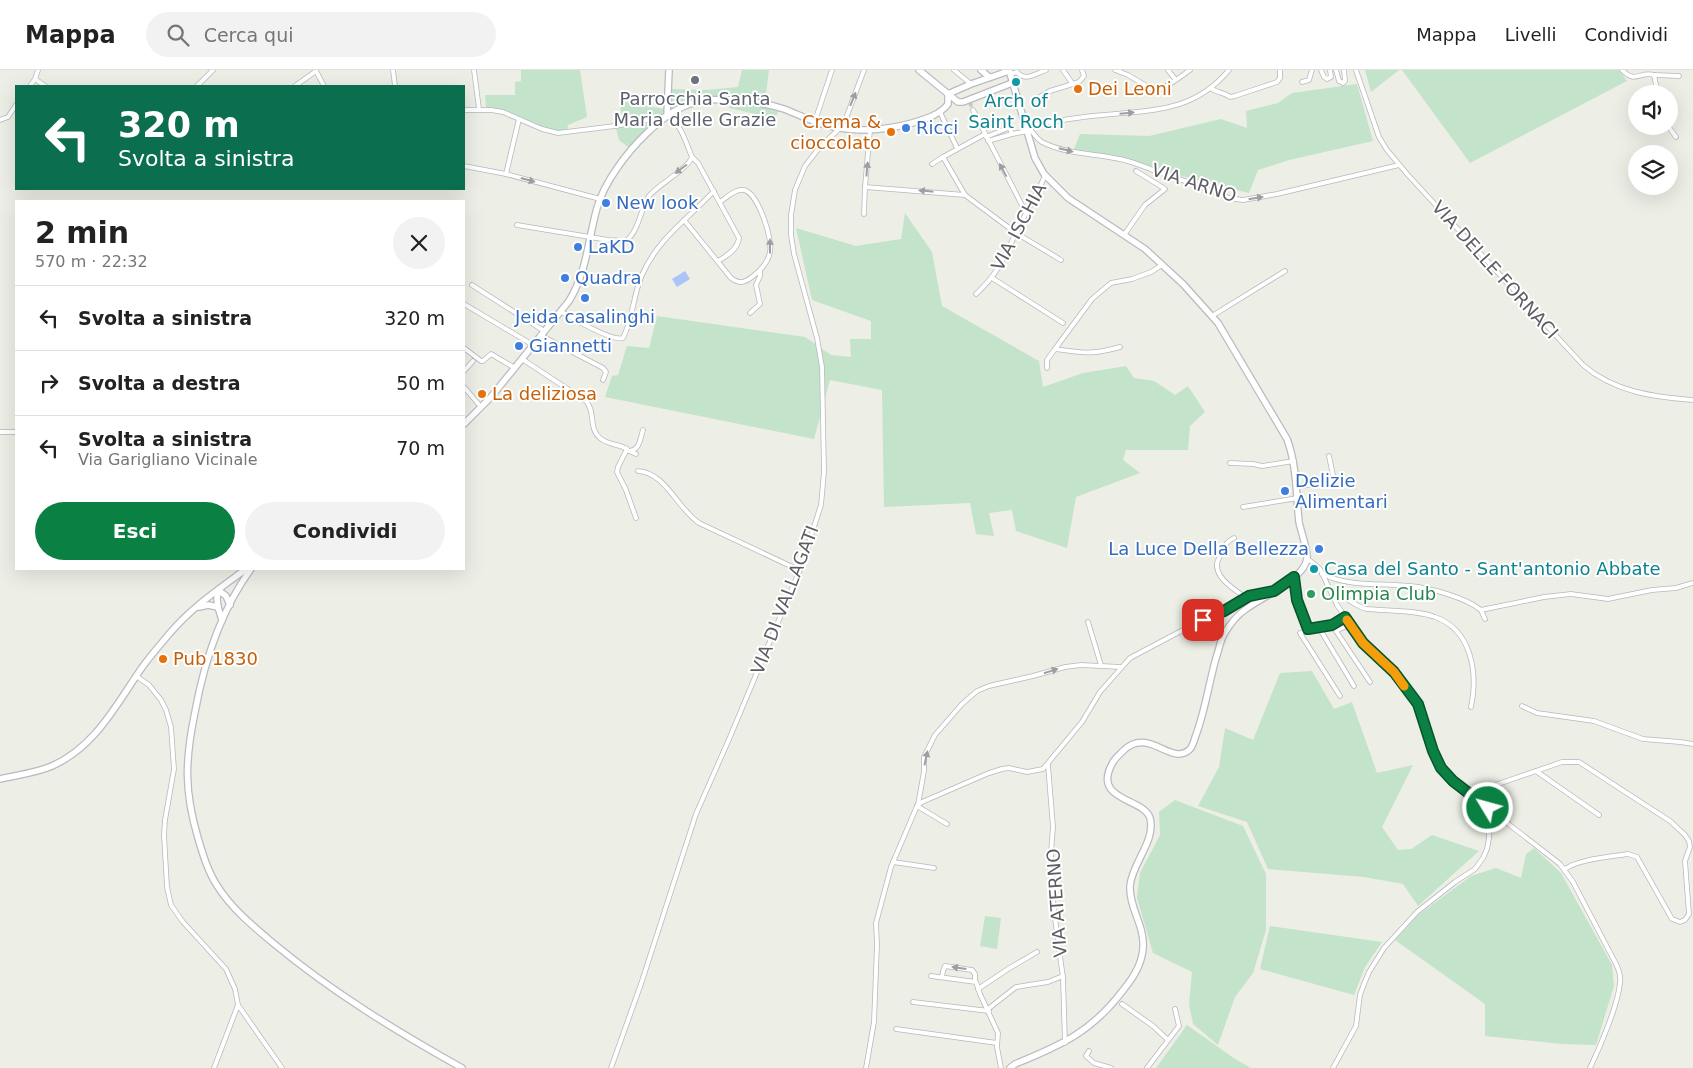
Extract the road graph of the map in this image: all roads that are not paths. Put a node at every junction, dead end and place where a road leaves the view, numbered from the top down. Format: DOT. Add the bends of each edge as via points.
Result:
graph roads {
  1 [pos="38,70"];
  2 [pos="213,70"];
  3 [pos="394,70"];
  4 [pos="474,70"];
  5 [pos="669,70"];
  6 [pos="832,70"];
  7 [pos="864,70"];
  8 [pos="919,70"];
  9 [pos="954,70"];
  10 [pos="982,70"];
  11 [pos="1046,70"];
  12 [pos="1062,70"];
  13 [pos="1082,70"];
  14 [pos="1115,70"];
  15 [pos="1168,70"];
  16 [pos="1190,70"];
  17 [pos="1229,70"];
  18 [pos="1280,70"];
  19 [pos="1312,70"];
  20 [pos="1321,70"];
  21 [pos="1330,70"];
  22 [pos="1336,70"];
  23 [pos="1344,70"];
  24 [pos="1356,70"];
  25 [pos="1622,70"];
  26 [pos="316,71"];
  27 [pos="1017,71"];
  28 [pos="1009,72"];
  29 [pos="1654,74"];
  30 [pos="1679,76"];
  31 [pos="989,77"];
  32 [pos="35,79"];
  33 [pos="1176,79"];
  34 [pos="1302,82"];
  35 [pos="1012,83"];
  36 [pos="1072,83"];
  37 [pos="971,84"];
  38 [pos="31,85"];
  39 [pos="43,85"];
  40 [pos="199,85"];
  41 [pos="297,85"];
  42 [pos="323,85"];
  43 [pos="395,85"];
  44 [pos="1656,85"];
  45 [pos="1210,88"];
  46 [pos="948,94"];
  47 [pos="1038,98"];
  48 [pos="15,106"];
  49 [pos="479,109"];
  50 [pos="465,110"];
  51 [pos="973,110"];
  52 [pos="940,112"];
  53 [pos="667,116"];
  54 [pos="519,119"];
  55 [pos="0,120"];
  56 [pos="815,121"];
  57 [pos="841,128"];
  58 [pos="1027,128"];
  59 [pos="870,130"];
  60 [pos="1012,134"];
  61 [pos="986,137"];
  62 [pos="957,148"];
  63 [pos="692,157"];
  64 [pos="943,157"];
  65 [pos="932,164"];
  66 [pos="1399,165"];
  67 [pos="465,166"];
  68 [pos="1136,171"];
  69 [pos="506,174"];
  70 [pos="1045,176"];
  71 [pos="865,187"];
  72 [pos="714,191"];
  73 [pos="965,195"];
  74 [pos="600,198"];
  75 [pos="720,202"];
  76 [pos="1026,213"];
  77 [pos="864,214"];
  78 [pos="684,220"];
  79 [pos="517,225"];
  80 [pos="1016,234"];
  81 [pos="1124,235"];
  82 [pos="590,237"];
  83 [pos="1061,260"];
  84 [pos="718,261"];
  85 [pos="1162,264"];
  86 [pos="760,270"];
  87 [pos="1285,271"];
  88 [pos="992,278"];
  89 [pos="472,285"];
  90 [pos="976,294"];
  91 [pos="465,305"];
  92 [pos="560,311"];
  93 [pos="750,314"];
  94 [pos="1212,316"];
  95 [pos="1063,323"];
  96 [pos="542,333"];
  97 [pos="532,345"];
  98 [pos="1120,347"];
  99 [pos="1055,348"];
  100 [pos="465,349"];
  101 [pos="522,360"];
  102 [pos="473,361"];
  103 [pos="515,368"];
  104 [pos="1047,368"];
  105 [pos="465,370"];
  106 [pos="604,380"];
  107 [pos="465,388"];
  108 [pos="1693,400"];
  109 [pos="481,407"];
  110 [pos="465,423"];
  111 [pos="643,430"];
  112 [pos="0,432"];
  113 [pos="15,432"];
  114 [pos="628,450"];
  115 [pos="636,454"];
  116 [pos="1329,456"];
  117 [pos="1294,461"];
  118 [pos="1230,463"];
  119 [pos="638,471"];
  120 [pos="1297,487"];
  121 [pos="1298,498"];
  122 [pos="1244,507"];
  123 [pos="636,518"];
  124 [pos="1234,538"];
  125 [pos="1307,558"];
  126 [pos="245,570"];
  127 [pos="250,570"];
  128 [pos="799,570"];
  129 [pos="1322,574"];
  130 [pos="1294,577"];
  131 [pos="1693,583"];
  132 [pos="218,590"];
  133 [pos="1274,591"];
  134 [pos="1332,595"];
  135 [pos="1246,598"];
  136 [pos="230,604"];
  137 [pos="218,607"];
  138 [pos="1481,610"];
  139 [pos="188,613"];
  140 [pos="1345,617"];
  141 [pos="1485,618"];
  142 [pos="223,621"];
  143 [pos="1088,622"];
  144 [pos="1350,624"];
  145 [pos="1332,625"];
  146 [pos="1318,626"];
  147 [pos="1308,629"];
  148 [pos="1336,631"];
  149 [pos="1101,665"];
  150 [pos="1122,666"];
  151 [pos="136,676"];
  152 [pos="1370,682"];
  153 [pos="1354,686"];
  154 [pos="1340,696"];
  155 [pos="1522,706"];
  156 [pos="1471,707"];
  157 [pos="1693,744"];
  158 [pos="1048,765"];
  159 [pos="1536,772"];
  160 [pos="0,779"];
  161 [pos="1472,796"];
  162 [pos="917,805"];
  163 [pos="1488,808"];
  164 [pos="1599,815"];
  165 [pos="947,824"];
  166 [pos="893,862"];
  167 [pos="934,868"];
  168 [pos="1565,869"];
  169 [pos="1036,952"];
  170 [pos="931,976"];
  171 [pos="1063,976"];
  172 [pos="942,977"];
  173 [pos="975,981"];
  174 [pos="978,988"];
  175 [pos="913,1002"];
  176 [pos="1122,1004"];
  177 [pos="238,1005"];
  178 [pos="1175,1009"];
  179 [pos="989,1010"];
  180 [pos="896,1029"];
  181 [pos="1168,1040"];
  182 [pos="1065,1042"];
  183 [pos="997,1044"];
  184 [pos="1089,1051"];
  185 [pos="214,1068"];
  186 [pos="282,1068"];
  187 [pos="462,1068"];
  188 [pos="612,1068"];
  189 [pos="866,1068"];
  190 [pos="1001,1068"];
  191 [pos="1010,1068"];
  192 [pos="1111,1068"];
  193 [pos="1148,1068"];
  194 [pos="1333,1068"];
  195 [pos="1590,1068"];
  1 -- 32 [label="street"];
  2 -- 40 [label="street"];
  3 -- 43 [label="street"];
  4 -- 49 [label="street"];
  5 -- 53 [label="street"];
  6 -- 56 [label="street"];
  57 -- 7 [label="street, one-way"];
  8 -- 46 [label="street"];
  9 -- 37 [label="street"];
  10 -- 31 [label="street"];
  11 -- 27 [label="street" via="1026,78"];
  12 -- 36 [label="street"];
  13 -- 36 [label="street" via="1082,80"];
  14 -- 33 [label="street" via="1155,91"];
  15 -- 33 [label="street"];
  16 -- 33 [label="street"];
  17 -- 45 [label="street"];
  18 -- 45 [label="street" via="1280,78 1276,82 1235,96 1214,92"];
  19 -- 34 [label="street" via="1309,80"];
  20 -- 21 [label="street" via="1327,79 1331,77"];
  22 -- 23 [label="street" via="1339,81 1343,83"];
  24 -- 66 [label="street, VIA DELLE FORNACI" via="1378,135"];
  25 -- 29 [label="street" via="1634,77"];
  26 -- 41 [label="street"];
  26 -- 42 [label="street"];
  27 -- 28 [label="street"];
  28 -- 31 [label="street"];
  28 -- 35 [label="street"];
  29 -- 30 [label="street"];
  29 -- 44 [label="street"];
  31 -- 37 [label="street"];
  32 -- 38 [label="street"];
  32 -- 39 [label="street"];
  35 -- 46 [label="street" via="969,102 958,102"];
  35 -- 58 [label="street" via="1025,110"];
  36 -- 47 [label="street"];
  37 -- 46 [label="street"];
  58 -- 45 [label="street, one-way" via="1168,108 1183,104"];
  46 -- 52 [label="street" via="948,104"];
  48 -- 55 [label="street" via="8,117"];
  49 -- 50 [label="street"];
  49 -- 54 [label="street" via="503,112"];
  51 -- 61 [label="street"];
  52 -- 59 [label="street" via="902,126"];
  52 -- 62 [label="street"];
  53 -- 54 [label="street" via="558,133"];
  53 -- 56 [label="street" via="698,101 719,99 759,102"];
  53 -- 63 [label="street" via="678,125"];
  53 -- 74 [label="street" via="632,149"];
  54 -- 69 [label="street"];
  56 -- 57 [label="street"];
  57 -- 59 [label="street"];
  57 -- 128 [label="street, VIA DI VALLAGATI" via="804,166 795,190 791,215 794,254 818,344 822,384 823,493"];
  58 -- 60 [label="street"];
  58 -- 66 [label="street, VIA ARNO, one-way" via="1035,137 1052,146 1128,161 1229,198 1243,200"];
  58 -- 70 [label="street" via="1036,160"];
  71 -- 59 [label="street, one-way"];
  60 -- 61 [label="street"];
  60 -- 61 [label="street" via="1008,128"];
  61 -- 62 [label="street"];
  76 -- 61 [label="street, one-way"];
  62 -- 64 [label="street"];
  63 -- 72 [label="street"];
  63 -- 82 [label="street, one-way" via="688,164 650,195 627,241"];
  64 -- 65 [label="street"];
  64 -- 73 [label="street"];
  66 -- 108 [label="street, VIA DELLE FORNACI" via="1594,374 1639,393"];
  67 -- 69 [label="street"];
  68 -- 81 [label="street" via="1165,189 1145,206"];
  69 -- 74 [label="street, one-way"];
  70 -- 76 [label="street, VIA ISCHIA"];
  70 -- 81 [label="street" via="1063,194"];
  73 -- 71 [label="street, one-way"];
  71 -- 77 [label="street"];
  72 -- 75 [label="street"];
  72 -- 78 [label="street"];
  73 -- 80 [label="street"];
  74 -- 82 [label="street"];
  75 -- 84 [label="street" via="739,240 733,250"];
  86 -- 75 [label="street, one-way" via="768,259 770,242 755,200 742,190"];
  76 -- 80 [label="street, VIA ISCHIA"];
  78 -- 84 [label="street"];
  78 -- 92 [label="street" via="667,236 645,269 621,339"];
  79 -- 82 [label="street"];
  80 -- 83 [label="street"];
  80 -- 88 [label="street, VIA ISCHIA"];
  81 -- 85 [label="street"];
  82 -- 92 [label="street" via="580,279 573,295"];
  84 -- 86 [label="street" via="738,282 746,281"];
  85 -- 94 [label="street"];
  85 -- 99 [label="street" via="1150,272 1111,283 1092,299"];
  86 -- 93 [label="street" via="756,285 760,304"];
  87 -- 94 [label="street"];
  88 -- 90 [label="street, VIA ISCHIA"];
  88 -- 95 [label="street, VIA ISCHIA"];
  89 -- 96 [label="street"];
  91 -- 97 [label="street"];
  92 -- 96 [label="street"];
  94 -- 117 [label="street" via="1287,439"];
  96 -- 97 [label="street"];
  96 -- 106 [label="street" via="603,368 606,372"];
  97 -- 101 [label="street"];
  98 -- 99 [label="street" via="1084,354"];
  99 -- 104 [label="street" via="1047,360"];
  100 -- 103 [label="street" via="480,361 491,354"];
  101 -- 103 [label="street"];
  101 -- 114 [label="street" via="586,401 596,434 604,441"];
  102 -- 105 [label="street"];
  103 -- 109 [label="street"];
  107 -- 109 [label="street"];
  109 -- 110 [label="street"];
  111 -- 114 [label="street" via="637,448"];
  112 -- 113 [label="street"];
  114 -- 115 [label="street"];
  114 -- 123 [label="street" via="617,472"];
  116 -- 120 [label="street" via="1334,480"];
  117 -- 118 [label="street" via="1262,466"];
  117 -- 120 [label="street"];
  119 -- 128 [label="street" via="657,478 684,510 699,522"];
  120 -- 121 [label="street"];
  121 -- 122 [label="street"];
  121 -- 125 [label="street"];
  124 -- 135 [label="street" via="1225,545 1217,564 1226,583"];
  125 -- 129 [label="street"];
  125 -- 130 [label="street" via="1302,572"];
  126 -- 132 [label="street"];
  127 -- 136 [label="street"];
  128 -- 188 [label="street, VIA DI VALLAGATI" via="696,814"];
  129 -- 134 [label="street"];
  129 -- 138 [label="street" via="1347,583 1419,587 1462,599"];
  130 -- 133 [label="street"];
  130 -- 147 [label="street" via="1297,600"];
  131 -- 138 [label="street" via="1608,599 1571,594 1544,596"];
  132 -- 136 [label="street"];
  132 -- 137 [label="street"];
  132 -- 139 [label="street"];
  133 -- 135 [label="street"];
  133 -- 182 [label="street" via="1246,609 1222,636 1199,728 1188,751 1174,752 1134,742 1115,758 1108,778 1111,788 1116,795 1142,808 1150,820 1148,838 1130,887 1142,935 1141,957 1132,979 1108,1011"];
  134 -- 140 [label="street"];
  134 -- 156 [label="street" via="1339,595 1365,608 1433,616 1452,627 1470,651 1474,679"];
  135 -- 150 [label="street" via="1145,649"];
  136 -- 142 [label="street"];
  137 -- 139 [label="street" via="205,605"];
  137 -- 142 [label="street"];
  138 -- 141 [label="street"];
  139 -- 151 [label="street"];
  140 -- 144 [label="street"];
  140 -- 145 [label="street"];
  142 -- 187 [label="street" via="197,699 187,766 190,810 215,882 248,921 314,976 398,1032"];
  143 -- 149 [label="street"];
  144 -- 148 [label="street"];
  144 -- 161 [label="street" via="1418,704 1441,768"];
  145 -- 146 [label="street"];
  145 -- 148 [label="street"];
  146 -- 147 [label="street"];
  146 -- 153 [label="street"];
  147 -- 154 [label="street" via="1300,634"];
  148 -- 152 [label="street"];
  149 -- 150 [label="street"];
  162 -- 149 [label="street, one-way" via="924,757 929,746 942,726 974,693 989,686 1065,667"];
  150 -- 158 [label="street"];
  151 -- 160 [label="street" via="104,724 73,754 40,770"];
  151 -- 177 [label="street" via="149,685 161,700 171,732 174,769 164,831 169,900 180,919 226,969"];
  155 -- 157 [label="street" via="1537,713 1594,721 1643,739"];
  158 -- 162 [label="street" via="1036,771 1009,768 989,773"];
  158 -- 171 [label="street, VIA ATERNO" via="1053,827 1053,903"];
  159 -- 161 [label="street" via="1478,791"];
  159 -- 164 [label="street"];
  159 -- 168 [label="street" via="1562,762 1580,762 1677,827 1690,847 1685,860 1689,914 1680,922 1672,919 1634,855 1585,862"];
  161 -- 163 [label="street"];
  162 -- 165 [label="street"];
  162 -- 166 [label="street"];
  163 -- 168 [label="street"];
  163 -- 194 [label="street" via="1488,850 1475,869 1417,912 1384,948 1360,995 1356,1026"];
  166 -- 167 [label="street"];
  166 -- 189 [label="street" via="876,923 874,1022"];
  168 -- 195 [label="street" via="1620,976 1614,1009"];
  169 -- 174 [label="street"];
  170 -- 172 [label="street"];
  171 -- 179 [label="street" via="1016,987"];
  171 -- 182 [label="street, VIA ATERNO"];
  172 -- 173 [label="street"];
  173 -- 172 [label="street, one-way" via="972,970 945,966"];
  173 -- 174 [label="street"];
  174 -- 179 [label="street"];
  175 -- 179 [label="street"];
  176 -- 181 [label="street"];
  177 -- 185 [label="street"];
  177 -- 186 [label="street"];
  178 -- 181 [label="street" via="1179,1026"];
  179 -- 183 [label="street" via="998,1033"];
  180 -- 183 [label="street"];
  181 -- 193 [label="street"];
  182 -- 191 [label="street"];
  183 -- 190 [label="street"];
  184 -- 192 [label="street" via="1086,1056 1089,1060"];
}
